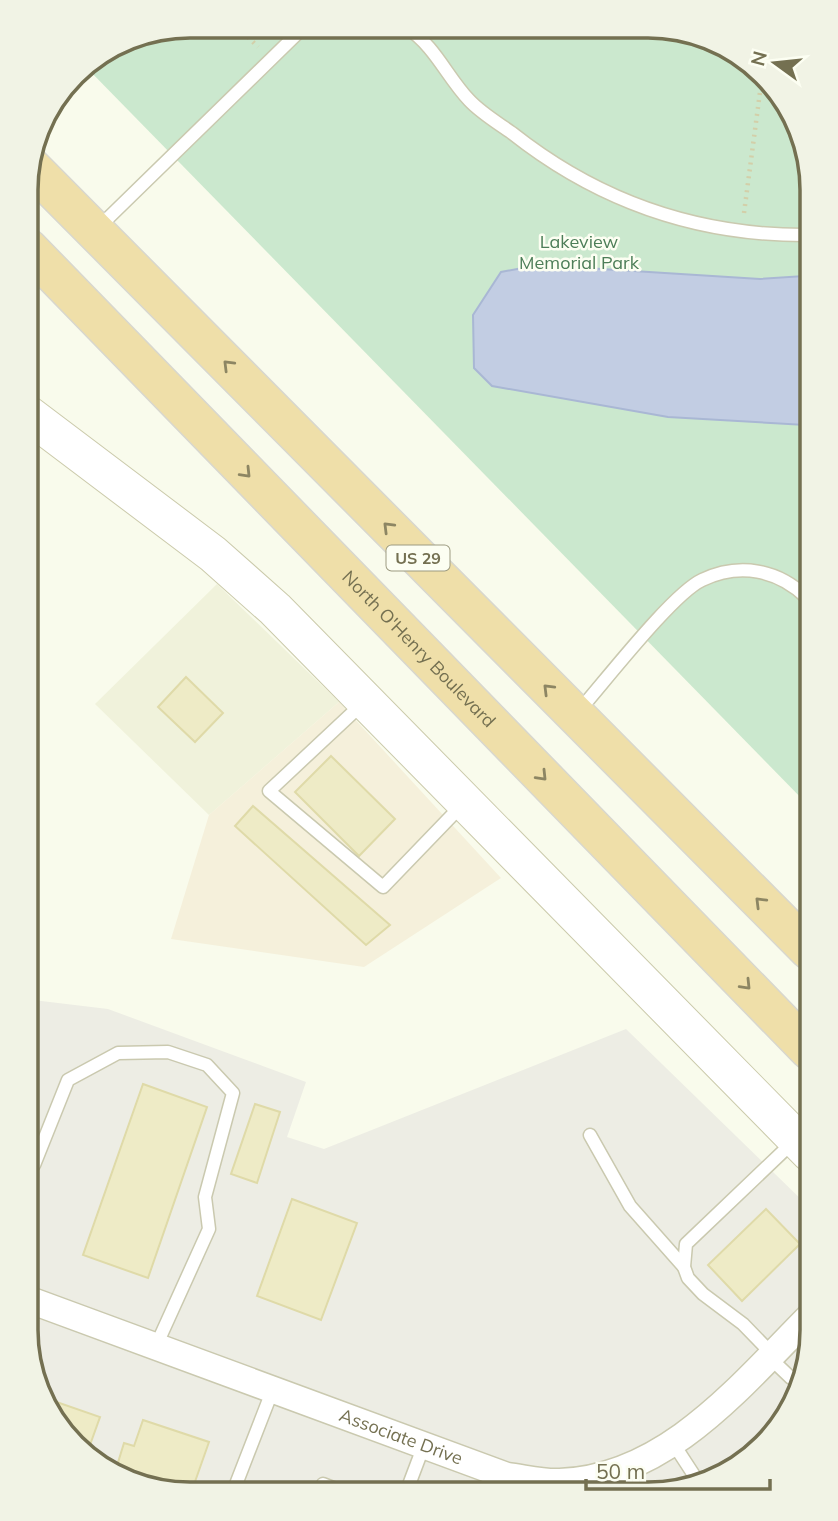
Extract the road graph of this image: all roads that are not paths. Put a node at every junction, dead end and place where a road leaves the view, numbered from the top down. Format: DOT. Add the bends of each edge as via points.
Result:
graph roads {
  1 [pos="293,38"];
  2 [pos="425,38"];
  3 [pos="40,175"];
  4 [pos="95,231"];
  5 [pos="800,235"];
  6 [pos="38,258"];
  7 [pos="38,288"];
  8 [pos="38,422"];
  9 [pos="216,442"];
  10 [pos="800,591"];
  11 [pos="365,701"];
  12 [pos="575,716"];
  13 [pos="465,802"];
  14 [pos="799,940"];
  15 [pos="799,1040"];
  16 [pos="590,1135"];
  17 [pos="799,1142"];
  18 [pos="799,1149"];
  19 [pos="38,1155"];
  20 [pos="684,1267"];
  21 [pos="38,1303"];
  22 [pos="799,1327"];
  23 [pos="156,1346"];
  24 [pos="770,1355"];
  25 [pos="791,1378"];
  26 [pos="273,1390"];
  27 [pos="673,1443"];
  28 [pos="424,1445"];
  29 [pos="694,1475"];
  30 [pos="604,1481"];
  31 [pos="237,1482"];
  32 [pos="410,1482"];
  33 [pos="503,1482"];
  1 -- 4 [label="lane"];
  2 -- 5 [label="lane" via="469,100 542,157 611,197 690,223"];
  3 -- 4 [label="highway, US 29"];
  12 -- 4 [label="highway, US 29, one-way"];
  6 -- 9 [label="highway, North O'Henry Boulevard"];
  7 -- 9 [label="highway"];
  8 -- 11 [label="street" via="213,554 275,609"];
  9 -- 15 [label="highway, North O'Henry Boulevard, one-way"];
  10 -- 12 [label="lane" via="767,571 736,571 702,580 679,597"];
  11 -- 13 [label="street"];
  11 -- 13 [label="lane" via="269,790 383,887"];
  14 -- 12 [label="highway, US 29, one-way"];
  13 -- 17 [label="street"];
  16 -- 20 [label="lane" via="630,1206"];
  18 -- 20 [label="lane" via="686,1244"];
  19 -- 23 [label="lane" via="68,1080 118,1053 168,1052 207,1065 233,1093 205,1197 209,1229"];
  20 -- 24 [label="lane" via="703,1294 743,1324"];
  21 -- 23 [label="street, Associate Drive"];
  22 -- 24 [label="street, Associate Drive"];
  23 -- 26 [label="street, Associate Drive"];
  24 -- 25 [label="lane"];
  24 -- 27 [label="street, Associate Drive" via="700,1424"];
  26 -- 28 [label="street, Associate Drive"];
  26 -- 31 [label="lane"];
  27 -- 29 [label="lane"];
  27 -- 30 [label="street, Associate Drive"];
  28 -- 32 [label="lane"];
  28 -- 33 [label="street, Associate Drive"];
  30 -- 33 [label="street, Associate Drive"];
}
